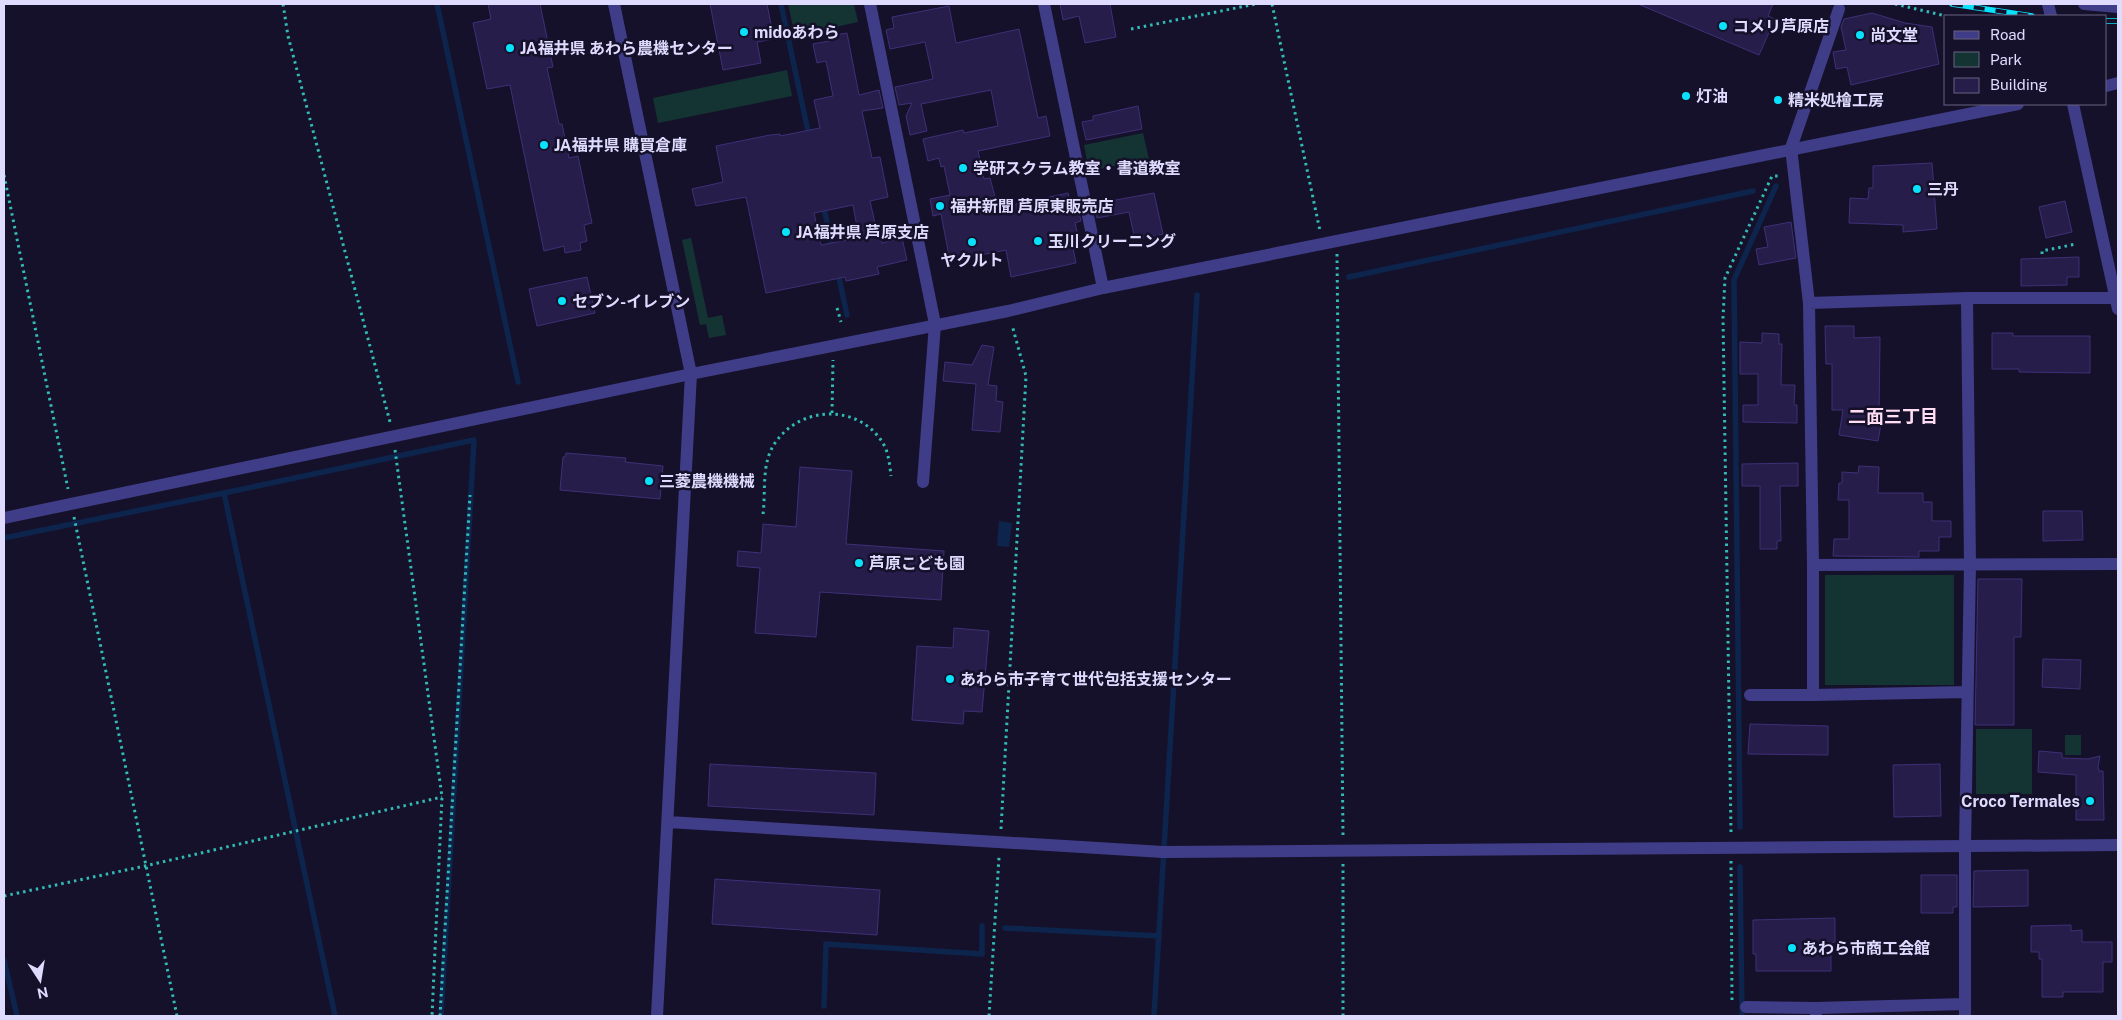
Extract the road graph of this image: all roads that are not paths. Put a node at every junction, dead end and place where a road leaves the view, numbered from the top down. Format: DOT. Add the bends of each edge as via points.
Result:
graph roads {
  1 [pos="614,4"];
  2 [pos="870,4"];
  3 [pos="1044,4"];
  4 [pos="2084,4"];
  5 [pos="2118,7"];
  6 [pos="1839,9"];
  7 [pos="2013,105"];
  8 [pos="2073,105"];
  9 [pos="1791,148"];
  10 [pos="1103,288"];
  11 [pos="1967,298"];
  12 [pos="2118,302"];
  13 [pos="1809,303"];
  14 [pos="936,324"];
  15 [pos="692,374"];
  16 [pos="923,482"];
  17 [pos="4,518"];
  18 [pos="2118,564"];
  19 [pos="1813,565"];
  20 [pos="1970,566"];
  21 [pos="1967,692"];
  22 [pos="1750,695"];
  23 [pos="1813,695"];
  24 [pos="668,822"];
  25 [pos="1965,845"];
  26 [pos="2118,845"];
  27 [pos="1746,1007"];
  28 [pos="1965,1010"];
  29 [pos="1816,1012"];
  30 [pos="657,1016"];
  1 -- 15 [label="street"];
  2 -- 14 [label="street"];
  3 -- 10 [label="street"];
  4 -- 5 [label="street"];
  6 -- 9 [label="street"];
  7 -- 9 [label="street"];
  8 -- 12 [label="street"];
  9 -- 10 [label="street"];
  9 -- 13 [label="street"];
  10 -- 14 [label="street"];
  11 -- 12 [label="street"];
  11 -- 13 [label="street"];
  11 -- 20 [label="street"];
  13 -- 19 [label="street"];
  14 -- 15 [label="street"];
  14 -- 16 [label="street"];
  15 -- 17 [label="street"];
  15 -- 24 [label="street"];
  18 -- 20 [label="street"];
  19 -- 20 [label="street"];
  19 -- 23 [label="street"];
  20 -- 21 [label="street"];
  21 -- 23 [label="street"];
  21 -- 25 [label="street"];
  22 -- 23 [label="street"];
  24 -- 25 [label="street" via="1163,852"];
  24 -- 30 [label="street"];
  25 -- 26 [label="street"];
  25 -- 28 [label="street"];
  27 -- 29 [label="street"];
  28 -- 29 [label="street"];
}
